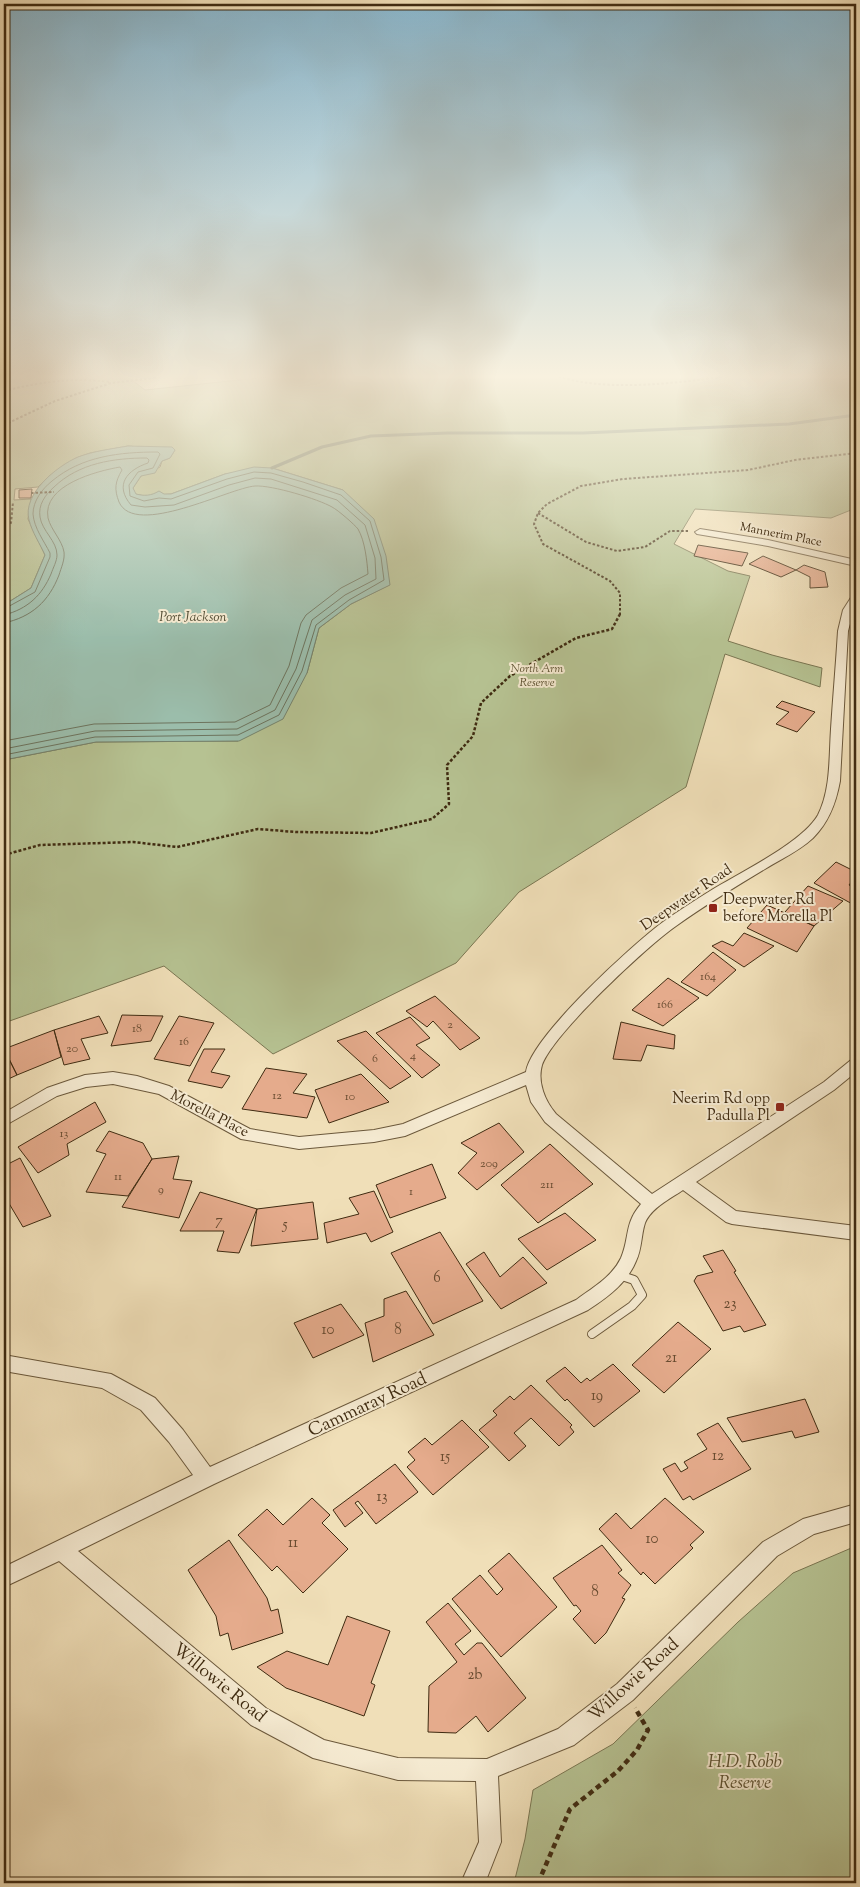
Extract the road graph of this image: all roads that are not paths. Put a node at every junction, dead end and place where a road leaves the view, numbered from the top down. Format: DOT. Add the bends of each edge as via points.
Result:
graph roads {
  1 [pos="700,532"];
  2 [pos="856,563"];
  3 [pos="856,598"];
  4 [pos="856,1064"];
  5 [pos="534,1076"];
  6 [pos="4,1120"];
  7 [pos="682,1181"];
  8 [pos="651,1203"];
  9 [pos="856,1233"];
  10 [pos="619,1276"];
  11 [pos="592,1334"];
  12 [pos="4,1363"];
  13 [pos="206,1478"];
  14 [pos="856,1513"];
  15 [pos="60,1549"];
  16 [pos="4,1577"];
  17 [pos="488,1770"];
  18 [pos="473,1883"];
  1 -- 2 [label="street, Mannerim Place"];
  3 -- 5 [label="street, Deepwater Road" via="848,610 844,630 834,781 825,815 814,830 789,849 654,936 574,1014 542,1051"];
  4 -- 7 [label="street, Cammaray Road" via="829,1086"];
  5 -- 6 [label="street, Morella Place" via="405,1130 299,1143 247,1135 164,1090 113,1078 85,1081 52,1092"];
  5 -- 8 [label="street, Deepwater Road" via="538,1101 555,1123"];
  7 -- 8 [label="street, Cammaray Road"];
  7 -- 9 [label="street" via="732,1217"];
  8 -- 10 [label="street, Cammaray Road" via="638,1219 629,1259"];
  10 -- 11 [label="lane" via="634,1280 642,1295 632,1306"];
  10 -- 13 [label="street, Cammaray Road" via="582,1305"];
  12 -- 13 [label="street" via="105,1380 148,1404"];
  13 -- 15 [label="street, Cammaray Road"];
  14 -- 17 [label="street, Willowie Road" via="810,1526 770,1550 625,1692 566,1737"];
  15 -- 16 [label="street, Cammaray Road"];
  15 -- 17 [label="street, Willowie Road" via="258,1717 321,1750 398,1769"];
  17 -- 18 [label="street" via="490,1842"];
}
